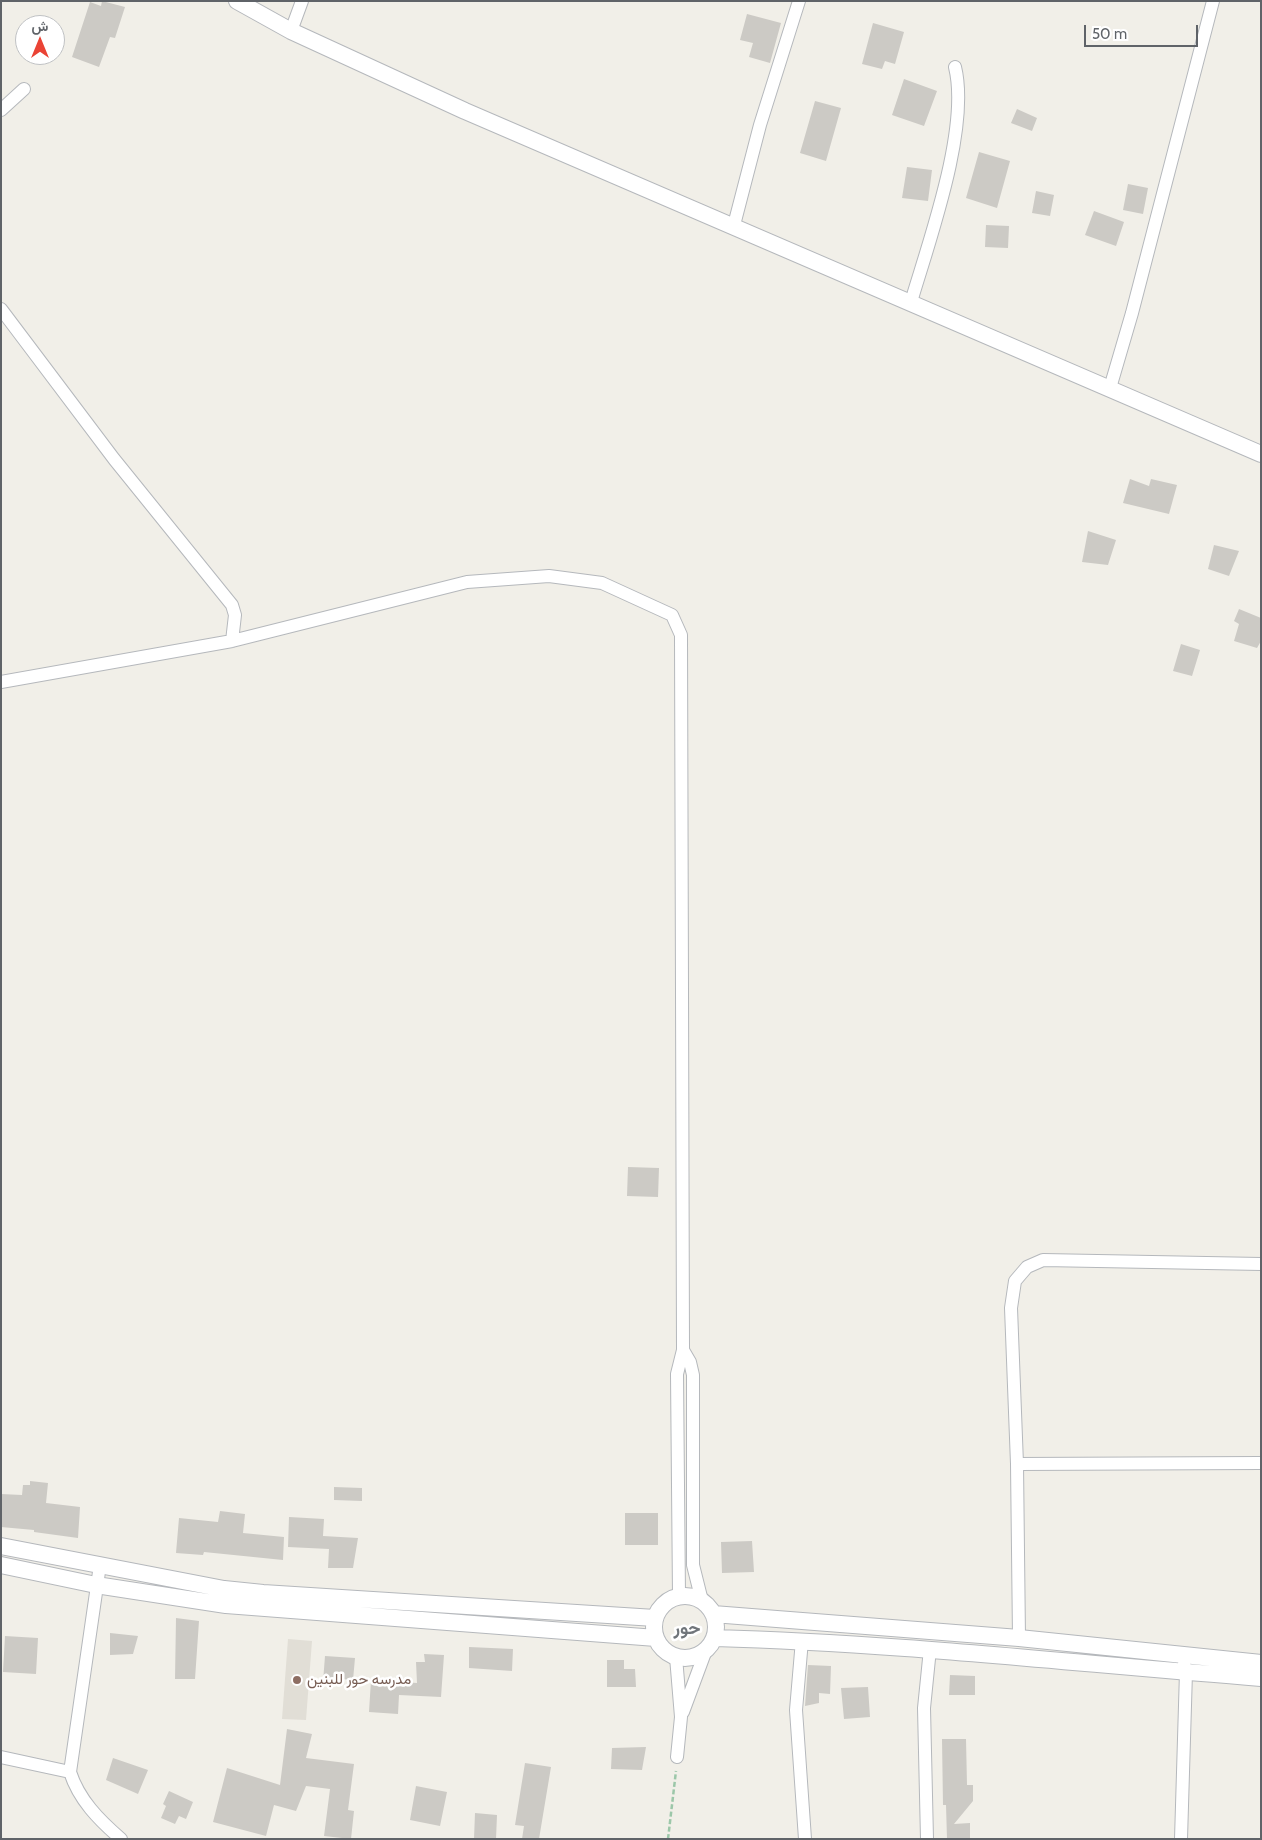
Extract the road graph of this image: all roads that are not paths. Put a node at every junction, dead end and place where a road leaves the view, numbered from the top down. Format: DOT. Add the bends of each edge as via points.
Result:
graph roads {
  1 [pos="237,1"];
  2 [pos="302,1"];
  3 [pos="799,1"];
  4 [pos="1213,1"];
  5 [pos="291,31"];
  6 [pos="955,67"];
  7 [pos="24,89"];
  8 [pos="1,110"];
  9 [pos="734,225"];
  10 [pos="911,302"];
  11 [pos="1,309"];
  12 [pos="1110,388"];
  13 [pos="1261,454"];
  14 [pos="232,640"];
  15 [pos="1,682"];
  16 [pos="1261,1264"];
  17 [pos="684,1350"];
  18 [pos="1261,1463"];
  19 [pos="1017,1464"];
  20 [pos="1,1546"];
  21 [pos="1,1565"];
  22 [pos="100,1565"];
  23 [pos="96,1584"];
  24 [pos="679,1596"];
  25 [pos="702,1601"];
  26 [pos="712,1614"];
  27 [pos="656,1618"];
  28 [pos="656,1638"];
  29 [pos="1019,1638"];
  30 [pos="802,1640"];
  31 [pos="711,1644"];
  32 [pos="930,1649"];
  33 [pos="1182,1655"];
  34 [pos="676,1657"];
  35 [pos="1261,1663"];
  36 [pos="1186,1672"];
  37 [pos="1261,1678"];
  38 [pos="681,1717"];
  39 [pos="1,1757"];
  40 [pos="677,1757"];
  41 [pos="70,1772"];
  42 [pos="121,1839"];
  43 [pos="805,1839"];
  44 [pos="927,1839"];
  45 [pos="1180,1839"];
  1 -- 5 [label="street"];
  2 -- 5 [label="street"];
  3 -- 9 [label="street" via="760,125"];
  4 -- 12 [label="street"];
  5 -- 9 [label="street" via="465,111"];
  6 -- 10 [label="street" via="958,115 948,172"];
  7 -- 8 [label="street"];
  9 -- 10 [label="street"];
  10 -- 12 [label="street"];
  11 -- 14 [label="street" via="114,459 232,605 235,615"];
  12 -- 13 [label="street"];
  14 -- 15 [label="street"];
  14 -- 17 [label="street" via="467,582 549,576 602,583 672,615 681,635"];
  16 -- 19 [label="street" via="1063,1259 1043,1260 1027,1267 1015,1281 1011,1308"];
  17 -- 24 [label="street" via="677,1374"];
  17 -- 25 [label="street" via="693,1375 693,1565"];
  18 -- 19 [label="street"];
  19 -- 29 [label="street"];
  20 -- 22 [label="street"];
  21 -- 23 [label="street"];
  22 -- 23 [label="street"];
  22 -- 27 [label="street" via="224,1589 264,1593"];
  23 -- 28 [label="street" via="226,1605"];
  23 -- 41 [label="street"];
  24 -- 25 [label="street"];
  24 -- 27 [label="street" via="664,1604"];
  25 -- 26 [label="street"];
  26 -- 29 [label="street"];
  26 -- 31 [label="street" via="716,1620"];
  27 -- 28 [label="street"];
  28 -- 34 [label="street" via="662,1648"];
  29 -- 33 [label="street"];
  30 -- 31 [label="street"];
  30 -- 32 [label="street"];
  30 -- 43 [label="street" via="796,1710"];
  31 -- 34 [label="street" via="692,1657"];
  31 -- 38 [label="street"];
  32 -- 36 [label="street"];
  32 -- 44 [label="street" via="924,1708"];
  33 -- 35 [label="street"];
  33 -- 36 [label="street"];
  34 -- 38 [label="street"];
  36 -- 37 [label="street"];
  36 -- 45 [label="street"];
  38 -- 40 [label="street"];
  39 -- 41 [label="street"];
  41 -- 42 [label="street" via="75,1788 87,1805"];
}
